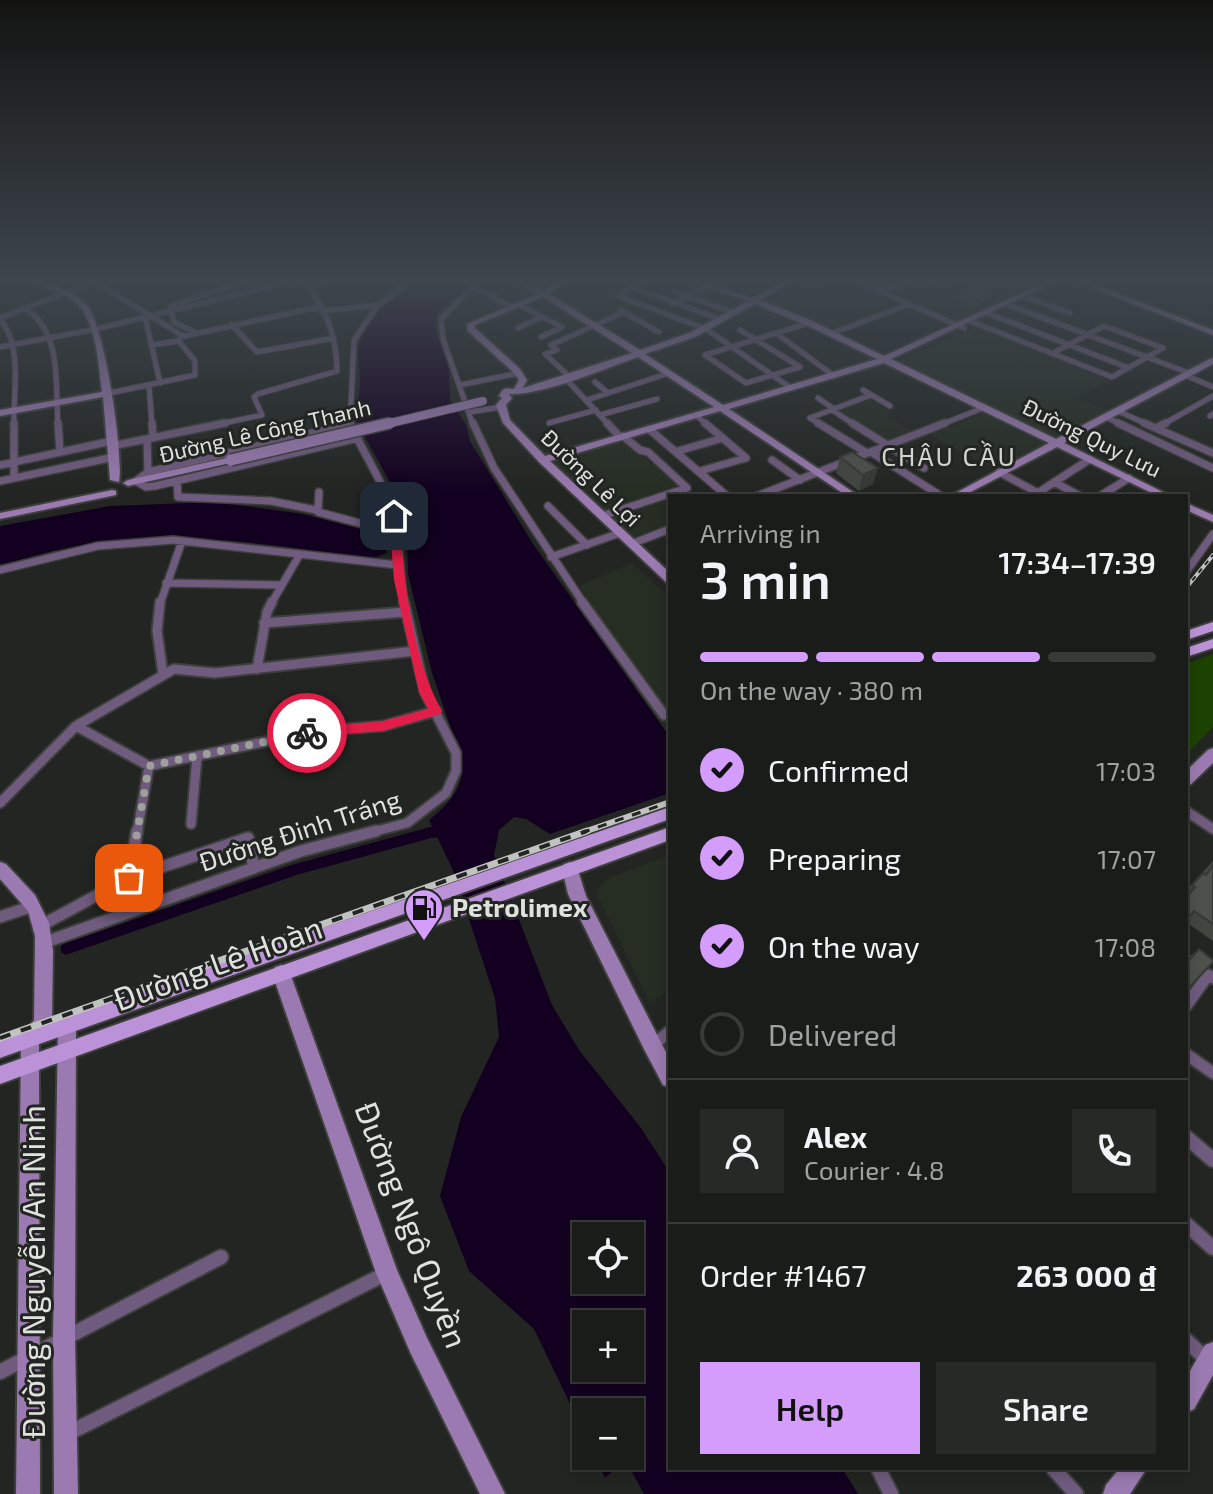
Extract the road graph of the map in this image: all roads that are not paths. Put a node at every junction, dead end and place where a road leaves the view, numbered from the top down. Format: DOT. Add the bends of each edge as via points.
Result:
graph roads {
  1 [pos="13,352"];
  2 [pos="53,352"];
  3 [pos="99,352"];
  4 [pos="153,352"];
  5 [pos="190,352"];
  6 [pos="338,352"];
  7 [pos="353,352"];
  8 [pos="448,352"];
  9 [pos="497,352"];
  10 [pos="552,352"];
  11 [pos="636,352"];
  12 [pos="646,352"];
  13 [pos="716,352"];
  14 [pos="740,352"];
  15 [pos="775,352"];
  16 [pos="801,352"];
  17 [pos="871,352"];
  18 [pos="907,352"];
  19 [pos="1049,352"];
  20 [pos="1056,352"];
  21 [pos="1087,352"];
  22 [pos="1135,352"];
  23 [pos="1157,352"];
  24 [pos="1053,353"];
  25 [pos="640,354"];
  26 [pos="1149,357"];
  27 [pos="888,360"];
  28 [pos="1213,361"];
  29 [pos="1129,368"];
  30 [pos="519,373"];
  31 [pos="669,373"];
  32 [pos="1187,374"];
  33 [pos="772,375"];
  34 [pos="834,376"];
  35 [pos="568,379"];
  36 [pos="595,382"];
  37 [pos="160,383"];
  38 [pos="149,385"];
  39 [pos="460,385"];
  40 [pos="1213,387"];
  41 [pos="791,388"];
  42 [pos="863,390"];
  43 [pos="608,393"];
  44 [pos="105,394"];
  45 [pos="871,395"];
  46 [pos="1213,396"];
  47 [pos="510,397"];
  48 [pos="818,398"];
  49 [pos="657,399"];
  50 [pos="587,400"];
  51 [pos="56,402"];
  52 [pos="890,406"];
  53 [pos="721,408"];
  54 [pos="983,408"];
  55 [pos="833,410"];
  56 [pos="14,411"];
  57 [pos="1118,411"];
  58 [pos="470,412"];
  59 [pos="0,413"];
  60 [pos="598,413"];
  61 [pos="696,415"];
  62 [pos="1106,417"];
  63 [pos="549,423"];
  64 [pos="350,424"];
  65 [pos="1156,428"];
  66 [pos="649,429"];
  67 [pos="622,436"];
  68 [pos="358,438"];
  69 [pos="723,438"];
  70 [pos="150,439"];
  71 [pos="1055,442"];
  72 [pos="887,445"];
  73 [pos="113,448"];
  74 [pos="678,451"];
  75 [pos="60,452"];
  76 [pos="869,452"];
  77 [pos="1213,453"];
  78 [pos="1090,459"];
  79 [pos="543,460"];
  80 [pos="772,460"];
  81 [pos="13,462"];
  82 [pos="0,465"];
  83 [pos="924,468"];
  84 [pos="1213,468"];
  85 [pos="700,471"];
  86 [pos="148,472"];
  87 [pos="819,472"];
  88 [pos="999,472"];
  89 [pos="14,478"];
  90 [pos="1129,478"];
  91 [pos="800,480"];
  92 [pos="0,481"];
  93 [pos="177,481"];
  94 [pos="132,482"];
  95 [pos="1054,482"];
  96 [pos="111,486"];
  97 [pos="319,492"];
  98 [pos="668,494"];
  99 [pos="669,494"];
  100 [pos="725,494"];
  101 [pos="762,494"];
  102 [pos="848,494"];
  103 [pos="938,494"];
  104 [pos="963,494"];
  105 [pos="1036,494"];
  106 [pos="1039,494"];
  107 [pos="1076,494"];
  108 [pos="1103,494"];
  109 [pos="1162,494"];
  110 [pos="548,506"];
  111 [pos="1188,507"];
  112 [pos="316,510"];
  113 [pos="0,513"];
  114 [pos="602,516"];
  115 [pos="1213,519"];
  116 [pos="668,532"];
  117 [pos="397,533"];
  118 [pos="620,533"];
  119 [pos="1213,534"];
  120 [pos="182,541"];
  121 [pos="631,544"];
  122 [pos="587,545"];
  123 [pos="300,554"];
  124 [pos="551,557"];
  125 [pos="398,565"];
  126 [pos="1188,569"];
  127 [pos="0,570"];
  128 [pos="668,577"];
  129 [pos="166,583"];
  130 [pos="281,585"];
  131 [pos="406,612"];
  132 [pos="264,623"];
  133 [pos="1213,626"];
  134 [pos="1188,635"];
  135 [pos="1213,643"];
  136 [pos="415,651"];
  137 [pos="1188,652"];
  138 [pos="257,669"];
  139 [pos="163,674"];
  140 [pos="436,711"];
  141 [pos="664,715"];
  142 [pos="76,726"];
  143 [pos="1213,754"];
  144 [pos="197,757"];
  145 [pos="149,766"];
  146 [pos="1188,778"];
  147 [pos="0,803"];
  148 [pos="1188,812"];
  149 [pos="668,814"];
  150 [pos="191,824"];
  151 [pos="1213,829"];
  152 [pos="668,834"];
  153 [pos="562,851"];
  154 [pos="254,868"];
  155 [pos="0,869"];
  156 [pos="570,869"];
  157 [pos="129,878"];
  158 [pos="33,906"];
  159 [pos="0,917"];
  160 [pos="42,925"];
  161 [pos="43,943"];
  162 [pos="281,973"];
  163 [pos="1213,978"];
  164 [pos="1188,1003"];
  165 [pos="67,1026"];
  166 [pos="668,1033"];
  167 [pos="30,1039"];
  168 [pos="652,1046"];
  169 [pos="0,1049"];
  170 [pos="67,1050"];
  171 [pos="1188,1055"];
  172 [pos="29,1064"];
  173 [pos="1213,1073"];
  174 [pos="668,1074"];
  175 [pos="0,1075"];
  176 [pos="1188,1139"];
  177 [pos="1213,1160"];
  178 [pos="1188,1226"];
  179 [pos="1213,1248"];
  180 [pos="221,1257"];
  181 [pos="387,1273"];
  182 [pos="64,1337"];
  183 [pos="1188,1341"];
  184 [pos="31,1354"];
  185 [pos="1211,1358"];
  186 [pos="0,1372"];
  187 [pos="1188,1398"];
  188 [pos="66,1435"];
  189 [pos="879,1470"];
  190 [pos="1055,1470"];
  191 [pos="1133,1470"];
  192 [pos="27,1493"];
  193 [pos="66,1494"];
  194 [pos="493,1494"];
  195 [pos="891,1494"];
  196 [pos="1076,1494"];
  197 [pos="1115,1494"];
  1 -- 56 [label="street"];
  2 -- 51 [label="street"];
  3 -- 44 [label="street"];
  4 -- 37 [label="street"];
  5 -- 37 [label="street" via="198,371 194,376"];
  6 -- 70 [label="street" via="337,371 254,397 262,415"];
  7 -- 64 [label="street"];
  8 -- 39 [label="street"];
  9 -- 30 [label="street"];
  10 -- 35 [label="street" via="545,354"];
  11 -- 25 [label="street"];
  12 -- 25 [label="street, Đường Lê Công Thanh"];
  13 -- 33 [label="street" via="705,355 746,383"];
  14 -- 33 [label="street"];
  15 -- 33 [label="street" via="800,367"];
  16 -- 34 [label="street"];
  17 -- 27 [label="street, Đường Quy Lưu"];
  18 -- 27 [label="street"];
  19 -- 24 [label="street"];
  20 -- 24 [label="street"];
  21 -- 29 [label="street"];
  22 -- 26 [label="street"];
  23 -- 26 [label="street"];
  24 -- 29 [label="street" via="1112,377"];
  25 -- 31 [label="street"];
  25 -- 35 [label="street, Đường Lê Công Thanh"];
  26 -- 29 [label="street"];
  26 -- 32 [label="street"];
  27 -- 34 [label="street"];
  27 -- 54 [label="street, Đường Quy Lưu"];
  28 -- 32 [label="street"];
  30 -- 39 [label="street"];
  30 -- 47 [label="street" via="523,380"];
  31 -- 43 [label="street"];
  31 -- 53 [label="street"];
  32 -- 40 [label="street"];
  32 -- 57 [label="street"];
  33 -- 41 [label="street"];
  34 -- 41 [label="street"];
  35 -- 47 [label="street, Đường Lê Công Thanh"];
  35 -- 50 [label="street"];
  36 -- 43 [label="street"];
  37 -- 38 [label="street"];
  38 -- 44 [label="street"];
  38 -- 70 [label="street"];
  39 -- 58 [label="street"];
  41 -- 53 [label="street"];
  42 -- 45 [label="street"];
  43 -- 50 [label="street"];
  44 -- 51 [label="street"];
  44 -- 73 [label="street"];
  45 -- 52 [label="street"];
  45 -- 55 [label="street"];
  46 -- 65 [label="street"];
  47 -- 58 [label="street"];
  47 -- 79 [label="street, Đường Lê Lợi" via="506,421"];
  47 -- 94 [label="street, Đường Lê Công Thanh, bridge"];
  48 -- 55 [label="street"];
  49 -- 60 [label="street"];
  50 -- 60 [label="street"];
  51 -- 56 [label="street"];
  51 -- 75 [label="street"];
  53 -- 61 [label="street"];
  53 -- 87 [label="street"];
  54 -- 71 [label="street, Đường Quy Lưu"];
  54 -- 72 [label="street"];
  55 -- 72 [label="street"];
  55 -- 76 [label="street" via="810,418"];
  56 -- 59 [label="street"];
  56 -- 81 [label="street"];
  57 -- 62 [label="street"];
  57 -- 65 [label="street"];
  58 -- 124 [label="street" via="480,446"];
  60 -- 63 [label="street"];
  60 -- 67 [label="street"];
  61 -- 66 [label="street"];
  61 -- 69 [label="street"];
  62 -- 71 [label="street"];
  62 -- 84 [label="street"];
  64 -- 68 [label="street, Đường Đinh Tráng"];
  64 -- 86 [label="street"];
  65 -- 77 [label="street"];
  66 -- 67 [label="street"];
  66 -- 74 [label="street"];
  67 -- 79 [label="street"];
  67 -- 99 [label="street" via="687,488"];
  68 -- 93 [label="street"];
  68 -- 117 [label="street, Đường Đinh Tráng" via="377,472"];
  69 -- 74 [label="street"];
  69 -- 85 [label="street" via="746,458"];
  70 -- 73 [label="street"];
  70 -- 86 [label="street"];
  71 -- 78 [label="street, Đường Quy Lưu"];
  71 -- 88 [label="street"];
  72 -- 76 [label="street"];
  72 -- 83 [label="street"];
  73 -- 75 [label="street"];
  73 -- 89 [label="street"];
  73 -- 96 [label="street"];
  74 -- 85 [label="street"];
  75 -- 81 [label="street"];
  76 -- 87 [label="street"];
  76 -- 103 [label="street"];
  78 -- 90 [label="street, Đường Quy Lưu"];
  78 -- 95 [label="street"];
  79 -- 114 [label="street, Đường Lê Lợi"];
  80 -- 91 [label="street"];
  81 -- 82 [label="street"];
  81 -- 89 [label="street"];
  85 -- 100 [label="street"];
  86 -- 94 [label="street"];
  87 -- 91 [label="street"];
  87 -- 102 [label="street"];
  88 -- 104 [label="street"];
  88 -- 105 [label="street"];
  89 -- 92 [label="street"];
  90 -- 108 [label="street"];
  90 -- 109 [label="street, Đường Quy Lưu"];
  91 -- 101 [label="street"];
  93 -- 94 [label="street" via="146,487"];
  93 -- 112 [label="street" via="178,497 271,501"];
  94 -- 96 [label="street, Đường Lê Công Thanh" via="124,490"];
  95 -- 106 [label="street"];
  95 -- 107 [label="street"];
  96 -- 113 [label="street"];
  97 -- 112 [label="street"];
  98 -- 114 [label="street"];
  110 -- 122 [label="street"];
  111 -- 115 [label="street"];
  112 -- 117 [label="street"];
  114 -- 118 [label="street, Đường Lê Lợi"];
  116 -- 121 [label="street"];
  117 -- 125 [label="street, Đường Đinh Tráng"];
  118 -- 121 [label="street, Đường Lê Lợi"];
  118 -- 122 [label="street"];
  119 -- 126 [label="street"];
  120 -- 123 [label="street"];
  120 -- 127 [label="street" via="111,545"];
  120 -- 129 [label="street"];
  121 -- 128 [label="street, Đường Lê Lợi"];
  122 -- 124 [label="street"];
  123 -- 125 [label="street"];
  123 -- 130 [label="street"];
  124 -- 141 [label="street"];
  125 -- 131 [label="street, Đường Đinh Tráng"];
  129 -- 130 [label="street"];
  129 -- 139 [label="street" via="157,624"];
  130 -- 132 [label="street"];
  131 -- 132 [label="street"];
  131 -- 136 [label="street, Đường Đinh Tráng"];
  132 -- 138 [label="street"];
  133 -- 134 [label="main road"];
  135 -- 137 [label="main road"];
  136 -- 138 [label="street"];
  136 -- 140 [label="street, Đường Đinh Tráng" via="425,692"];
  138 -- 139 [label="street" via="211,673 177,668"];
  139 -- 142 [label="street"];
  140 -- 144 [label="street" via="383,726 316,731"];
  140 -- 154 [label="street, Đường Đinh Tráng" via="456,753 456,771 446,793 427,810 407,823"];
  142 -- 145 [label="street"];
  142 -- 147 [label="street"];
  143 -- 146 [label="street"];
  144 -- 145 [label="street"];
  144 -- 150 [label="street"];
  145 -- 157 [label="street"];
  148 -- 151 [label="street"];
  149 -- 153 [label="main road"];
  152 -- 156 [label="main road"];
  153 -- 156 [label="main road"];
  153 -- 165 [label="main road, Đường Lê Hoàn"];
  154 -- 157 [label="street" via="248,838"];
  154 -- 161 [label="street, Đường Đinh Tráng"];
  155 -- 158 [label="street"];
  156 -- 162 [label="main road, Đường Lê Hoàn"];
  156 -- 168 [label="street" via="572,890"];
  157 -- 160 [label="street"];
  158 -- 159 [label="street"];
  158 -- 160 [label="street"];
  160 -- 161 [label="street, Đường Nguyễn An Ninh"];
  161 -- 167 [label="street, Đường Nguyễn An Ninh" via="43,1023"];
  162 -- 170 [label="main road, Đường Lê Hoàn"];
  162 -- 181 [label="street, Đường Ngô Quyền"];
  163 -- 164 [label="street" via="1208,975"];
  165 -- 167 [label="main road, Đường Lê Hoàn"];
  165 -- 170 [label="street, Đường Nguyễn An Ninh"];
  166 -- 168 [label="street"];
  167 -- 169 [label="main road, Đường Lê Hoàn"];
  167 -- 172 [label="street, Đường Nguyễn An Ninh"];
  168 -- 174 [label="street"];
  170 -- 172 [label="main road, Đường Lê Hoàn"];
  170 -- 182 [label="street, Đường Nguyễn An Ninh"];
  171 -- 173 [label="street"];
  172 -- 175 [label="main road, Đường Lê Hoàn"];
  172 -- 184 [label="street, Đường Nguyễn An Ninh"];
  176 -- 177 [label="street"];
  178 -- 179 [label="street"];
  180 -- 182 [label="street"];
  181 -- 188 [label="street"];
  181 -- 194 [label="street, Đường Ngô Quyền"];
  182 -- 184 [label="street"];
  182 -- 188 [label="street, Đường Nguyễn An Ninh"];
  183 -- 185 [label="street"];
  184 -- 186 [label="street"];
  184 -- 192 [label="street, Đường Nguyễn An Ninh"];
  185 -- 187 [label="street"];
  188 -- 193 [label="street, Đường Nguyễn An Ninh"];
  189 -- 195 [label="street"];
  190 -- 196 [label="street"];
  191 -- 197 [label="street"];
}
